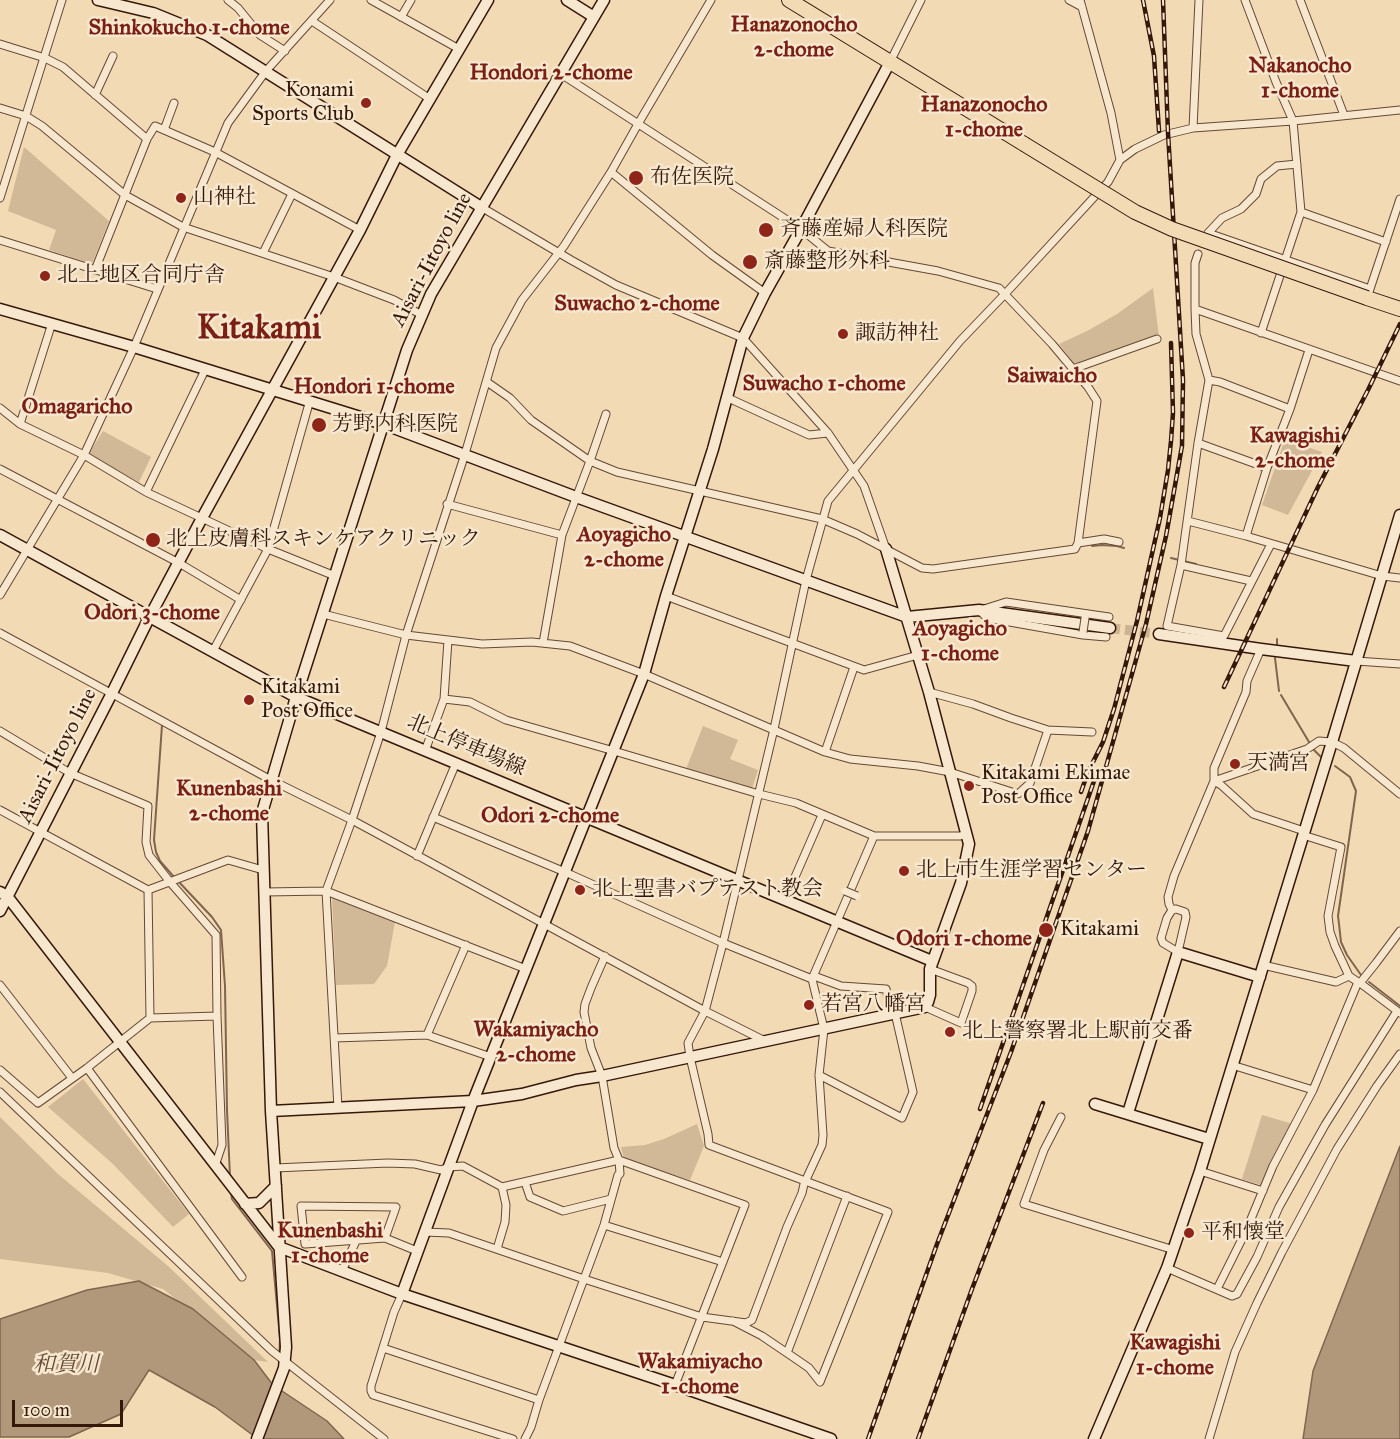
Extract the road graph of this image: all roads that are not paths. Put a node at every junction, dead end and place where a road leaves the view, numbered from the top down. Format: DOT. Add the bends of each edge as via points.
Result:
graph roads {
  1 [pos="62,0"];
  2 [pos="98,0"];
  3 [pos="228,0"];
  4 [pos="330,0"];
  5 [pos="371,0"];
  6 [pos="411,0"];
  7 [pos="488,0"];
  8 [pos="567,0"];
  9 [pos="604,0"];
  10 [pos="711,0"];
  11 [pos="789,0"];
  12 [pos="921,0"];
  13 [pos="1069,0"];
  14 [pos="1198,0"];
  15 [pos="1245,0"];
  16 [pos="1300,0"];
  17 [pos="1081,3"];
  18 [pos="401,17"];
  19 [pos="594,17"];
  20 [pos="312,21"];
  21 [pos="0,44"];
  22 [pos="459,49"];
  23 [pos="285,51"];
  24 [pos="112,56"];
  25 [pos="45,58"];
  26 [pos="891,62"];
  27 [pos="266,71"];
  28 [pos="561,74"];
  29 [pos="95,95"];
  30 [pos="430,99"];
  31 [pos="174,103"];
  32 [pos="0,108"];
  33 [pos="1400,110"];
  34 [pos="1344,115"];
  35 [pos="26,116"];
  36 [pos="1293,121"];
  37 [pos="638,124"];
  38 [pos="1193,128"];
  39 [pos="164,130"];
  40 [pos="147,139"];
  41 [pos="215,152"];
  42 [pos="397,155"];
  43 [pos="1120,160"];
  44 [pos="1297,164"];
  45 [pos="611,172"];
  46 [pos="4,174"];
  47 [pos="292,194"];
  48 [pos="125,195"];
  49 [pos="0,198"];
  50 [pos="1400,200"];
  51 [pos="481,207"];
  52 [pos="1301,212"];
  53 [pos="183,227"];
  54 [pos="801,229"];
  55 [pos="360,230"];
  56 [pos="0,240"];
  57 [pos="1386,242"];
  58 [pos="558,252"];
  59 [pos="263,254"];
  60 [pos="1198,254"];
  61 [pos="1286,260"];
  62 [pos="95,270"];
  63 [pos="334,277"];
  64 [pos="157,289"];
  65 [pos="765,293"];
  66 [pos="1368,293"];
  67 [pos="1005,294"];
  68 [pos="0,309"];
  69 [pos="1194,309"];
  70 [pos="1400,309"];
  71 [pos="422,315"];
  72 [pos="52,323"];
  73 [pos="1261,333"];
  74 [pos="743,338"];
  75 [pos="1157,339"];
  76 [pos="134,347"];
  77 [pos="1309,350"];
  78 [pos="1073,369"];
  79 [pos="205,370"];
  80 [pos="1209,380"];
  81 [pos="1400,381"];
  82 [pos="487,382"];
  83 [pos="272,390"];
  84 [pos="726,397"];
  85 [pos="310,400"];
  86 [pos="0,408"];
  87 [pos="1290,409"];
  88 [pos="606,414"];
  89 [pos="20,424"];
  90 [pos="383,424"];
  91 [pos="828,433"];
  92 [pos="1198,443"];
  93 [pos="465,454"];
  94 [pos="84,455"];
  95 [pos="590,461"];
  96 [pos="1267,468"];
  97 [pos="0,469"];
  98 [pos="854,471"];
  99 [pos="146,492"];
  100 [pos="700,492"];
  101 [pos="576,497"];
  102 [pos="57,498"];
  103 [pos="447,504"];
  104 [pos="1400,515"];
  105 [pos="202,518"];
  106 [pos="822,519"];
  107 [pos="1188,521"];
  108 [pos="0,535"];
  109 [pos="562,535"];
  110 [pos="686,536"];
  111 [pos="1246,536"];
  112 [pos="1119,542"];
  113 [pos="1078,543"];
  114 [pos="1271,544"];
  115 [pos="27,549"];
  116 [pos="268,549"];
  117 [pos="886,549"];
  118 [pos="179,563"];
  119 [pos="1181,565"];
  120 [pos="335,576"];
  121 [pos="1382,576"];
  122 [pos="1400,578"];
  123 [pos="806,580"];
  124 [pos="1251,582"];
  125 [pos="0,595"];
  126 [pos="666,596"];
  127 [pos="241,600"];
  128 [pos="979,610"];
  129 [pos="323,614"];
  130 [pos="1086,616"];
  131 [pos="908,617"];
  132 [pos="149,618"];
  133 [pos="1108,627"];
  134 [pos="0,633"];
  135 [pos="1083,633"];
  136 [pos="1159,634"];
  137 [pos="406,635"];
  138 [pos="448,640"];
  139 [pos="543,643"];
  140 [pos="792,643"];
  141 [pos="1262,649"];
  142 [pos="213,651"];
  143 [pos="918,655"];
  144 [pos="1356,661"];
  145 [pos="1400,664"];
  146 [pos="854,667"];
  147 [pos="644,674"];
  148 [pos="929,692"];
  149 [pos="112,693"];
  150 [pos="296,697"];
  151 [pos="444,699"];
  152 [pos="774,729"];
  153 [pos="1048,730"];
  154 [pos="0,731"];
  155 [pos="381,732"];
  156 [pos="1092,732"];
  157 [pos="1332,742"];
  158 [pos="425,751"];
  159 [pos="614,751"];
  160 [pos="825,752"];
  161 [pos="456,763"];
  162 [pos="950,772"];
  163 [pos="70,773"];
  164 [pos="271,780"];
  165 [pos="1214,781"];
  166 [pos="759,794"];
  167 [pos="1400,794"];
  168 [pos="0,810"];
  169 [pos="822,815"];
  170 [pos="434,817"];
  171 [pos="587,818"];
  172 [pos="352,820"];
  173 [pos="41,831"];
  174 [pos="1304,833"];
  175 [pos="966,834"];
  176 [pos="874,836"];
  177 [pos="417,856"];
  178 [pos="263,870"];
  179 [pos="565,872"];
  180 [pos="739,881"];
  181 [pos="170,882"];
  182 [pos="148,890"];
  183 [pos="326,891"];
  184 [pos="845,891"];
  185 [pos="265,892"];
  186 [pos="4,894"];
  187 [pos="857,896"];
  188 [pos="785,900"];
  189 [pos="1172,910"];
  190 [pos="0,911"];
  191 [pos="837,921"];
  192 [pos="544,924"];
  193 [pos="1400,931"];
  194 [pos="723,943"];
  195 [pos="466,945"];
  196 [pos="1178,952"];
  197 [pos="605,956"];
  198 [pos="931,965"];
  199 [pos="1263,965"];
  200 [pos="526,969"];
  201 [pos="1349,976"];
  202 [pos="813,977"];
  203 [pos="1260,977"];
  204 [pos="0,985"];
  205 [pos="925,1007"];
  206 [pos="705,1011"];
  207 [pos="1398,1012"];
  208 [pos="893,1013"];
  209 [pos="217,1016"];
  210 [pos="150,1018"];
  211 [pos="825,1029"];
  212 [pos="427,1035"];
  213 [pos="334,1038"];
  214 [pos="766,1041"];
  215 [pos="120,1042"];
  216 [pos="1400,1054"];
  217 [pos="491,1057"];
  218 [pos="690,1057"];
  219 [pos="1232,1065"];
  220 [pos="87,1068"];
  221 [pos="0,1070"];
  222 [pos="819,1075"];
  223 [pos="602,1076"];
  224 [pos="72,1078"];
  225 [pos="1313,1090"];
  226 [pos="0,1092"];
  227 [pos="473,1101"];
  228 [pos="1095,1104"];
  229 [pos="338,1108"];
  230 [pos="271,1111"];
  231 [pos="1128,1113"];
  232 [pos="1061,1117"];
  233 [pos="1209,1139"];
  234 [pos="619,1160"];
  235 [pos="215,1166"];
  236 [pos="449,1167"];
  237 [pos="275,1168"];
  238 [pos="1200,1171"];
  239 [pos="806,1180"];
  240 [pos="525,1182"];
  241 [pos="276,1186"];
  242 [pos="502,1187"];
  243 [pos="1263,1191"];
  244 [pos="847,1196"];
  245 [pos="611,1199"];
  246 [pos="244,1204"];
  247 [pos="604,1225"];
  248 [pos="424,1232"];
  249 [pos="385,1238"];
  250 [pos="357,1239"];
  251 [pos="279,1247"];
  252 [pos="497,1249"];
  253 [pos="1173,1250"];
  254 [pos="417,1251"];
  255 [pos="723,1262"];
  256 [pos="1167,1268"];
  257 [pos="342,1271"];
  258 [pos="242,1277"];
  259 [pos="584,1279"];
  260 [pos="1217,1289"];
  261 [pos="402,1294"];
  262 [pos="702,1317"];
  263 [pos="733,1321"];
  264 [pos="560,1346"];
  265 [pos="383,1348"];
  266 [pos="788,1353"];
  267 [pos="284,1364"];
  268 [pos="675,1385"];
  269 [pos="539,1400"];
  270 [pos="257,1439"];
  271 [pos="384,1439"];
  272 [pos="513,1439"];
  273 [pos="525,1439"];
  274 [pos="831,1439"];
  275 [pos="1094,1439"];
  276 [pos="1209,1439"];
  1 -- 25 [label="street"];
  2 -- 27 [label="street" via="153,13 186,26"];
  3 -- 23 [label="street" via="260,35"];
  4 -- 20 [label="street"];
  5 -- 18 [label="street"];
  6 -- 18 [label="street"];
  7 -- 22 [label="street, Aisari-Iitoyo line"];
  8 -- 19 [label="street"];
  9 -- 19 [label="street, Aisari-Iitoyo line"];
  10 -- 37 [label="street"];
  11 -- 26 [label="highway"];
  12 -- 26 [label="street"];
  13 -- 17 [label="street"];
  14 -- 38 [label="street"];
  15 -- 36 [label="street"];
  16 -- 34 [label="street"];
  17 -- 43 [label="street"];
  18 -- 22 [label="street"];
  19 -- 28 [label="street, Aisari-Iitoyo line"];
  20 -- 23 [label="street"];
  20 -- 30 [label="street"];
  21 -- 25 [label="street"];
  22 -- 30 [label="street, Aisari-Iitoyo line"];
  23 -- 27 [label="street"];
  24 -- 29 [label="street"];
  25 -- 29 [label="street"];
  25 -- 35 [label="street"];
  26 -- 54 [label="street"];
  26 -- 66 [label="highway, bridge" via="1135,212 1172,229"];
  27 -- 41 [label="street" via="228,123"];
  27 -- 42 [label="street"];
  28 -- 37 [label="street"];
  28 -- 51 [label="street, Aisari-Iitoyo line"];
  29 -- 40 [label="street"];
  30 -- 42 [label="street, Aisari-Iitoyo line"];
  31 -- 39 [label="street"];
  32 -- 35 [label="street"];
  33 -- 34 [label="street"];
  34 -- 36 [label="street"];
  35 -- 46 [label="street"];
  35 -- 48 [label="street"];
  36 -- 38 [label="street"];
  36 -- 44 [label="street"];
  37 -- 45 [label="street"];
  37 -- 54 [label="street"];
  38 -- 43 [label="street" via="1160,136"];
  39 -- 40 [label="street" via="155,126"];
  39 -- 41 [label="street"];
  40 -- 48 [label="street"];
  41 -- 47 [label="street"];
  41 -- 53 [label="street"];
  42 -- 51 [label="street"];
  42 -- 55 [label="street, Aisari-Iitoyo line"];
  43 -- 67 [label="street" via="1108,182"];
  44 -- 52 [label="street"];
  44 -- 61 [label="street" via="1277,166 1262,179 1256,194 1241,209 1222,218 1208,233"];
  45 -- 58 [label="street"];
  45 -- 65 [label="street"];
  46 -- 49 [label="street"];
  47 -- 55 [label="street"];
  47 -- 59 [label="street"];
  48 -- 53 [label="street"];
  48 -- 62 [label="street"];
  50 -- 57 [label="street"];
  51 -- 58 [label="street"];
  51 -- 71 [label="street, Aisari-Iitoyo line"];
  52 -- 57 [label="street"];
  52 -- 61 [label="street"];
  53 -- 59 [label="street"];
  53 -- 64 [label="street"];
  54 -- 65 [label="street"];
  54 -- 67 [label="street" via="828,251 938,271 999,288"];
  55 -- 63 [label="street, Aisari-Iitoyo line"];
  56 -- 62 [label="street"];
  57 -- 66 [label="street"];
  58 -- 74 [label="street" via="616,285"];
  58 -- 82 [label="street" via="522,300 496,348"];
  59 -- 63 [label="street"];
  60 -- 69 [label="street"];
  61 -- 66 [label="street"];
  61 -- 73 [label="street"];
  62 -- 64 [label="street"];
  63 -- 71 [label="street"];
  63 -- 83 [label="street, Aisari-Iitoyo line"];
  64 -- 76 [label="street"];
  65 -- 74 [label="street"];
  66 -- 70 [label="highway"];
  67 -- 78 [label="street"];
  67 -- 98 [label="street" via="960,341"];
  68 -- 72 [label="street"];
  69 -- 73 [label="street"];
  69 -- 80 [label="street" via="1196,334"];
  71 -- 90 [label="street, Aisari-Iitoyo line"];
  72 -- 76 [label="street"];
  72 -- 89 [label="street"];
  73 -- 77 [label="street"];
  74 -- 84 [label="street"];
  74 -- 91 [label="street"];
  75 -- 78 [label="street"];
  76 -- 79 [label="street"];
  76 -- 94 [label="street"];
  77 -- 81 [label="street"];
  77 -- 87 [label="street"];
  78 -- 113 [label="street" via="1097,401"];
  79 -- 83 [label="street"];
  79 -- 99 [label="street"];
  80 -- 87 [label="street"];
  80 -- 92 [label="street"];
  82 -- 93 [label="street"];
  82 -- 95 [label="street" via="531,420"];
  83 -- 85 [label="street"];
  83 -- 105 [label="street, Aisari-Iitoyo line"];
  84 -- 91 [label="street" via="809,435"];
  84 -- 100 [label="street"];
  85 -- 90 [label="street"];
  85 -- 116 [label="street"];
  86 -- 89 [label="street"];
  87 -- 96 [label="street"];
  88 -- 95 [label="street"];
  89 -- 94 [label="street"];
  90 -- 93 [label="street"];
  90 -- 120 [label="street, Aisari-Iitoyo line"];
  91 -- 98 [label="street"];
  92 -- 96 [label="street"];
  92 -- 107 [label="street"];
  93 -- 101 [label="street"];
  93 -- 103 [label="street"];
  94 -- 99 [label="street"];
  94 -- 102 [label="street"];
  95 -- 100 [label="street" via="616,472"];
  95 -- 101 [label="street"];
  96 -- 111 [label="street"];
  97 -- 102 [label="street"];
  98 -- 106 [label="street" via="828,501"];
  98 -- 117 [label="street" via="864,486"];
  99 -- 105 [label="street"];
  100 -- 106 [label="street"];
  100 -- 110 [label="street"];
  101 -- 109 [label="street"];
  101 -- 110 [label="street"];
  102 -- 115 [label="street"];
  102 -- 118 [label="street"];
  103 -- 109 [label="street"];
  103 -- 137 [label="street"];
  104 -- 121 [label="street"];
  105 -- 116 [label="street"];
  105 -- 118 [label="street, Aisari-Iitoyo line"];
  106 -- 117 [label="street"];
  106 -- 123 [label="street"];
  107 -- 111 [label="street"];
  107 -- 119 [label="street"];
  108 -- 115 [label="street, 北上停車場線"];
  109 -- 139 [label="street"];
  110 -- 123 [label="street"];
  110 -- 126 [label="street"];
  111 -- 114 [label="street"];
  112 -- 113 [label="street" via="1104,539"];
  113 -- 117 [label="street" via="1076,549 933,569 922,568"];
  114 -- 121 [label="street"];
  114 -- 124 [label="street"];
  115 -- 125 [label="street"];
  115 -- 132 [label="street, 北上停車場線"];
  116 -- 120 [label="street"];
  116 -- 127 [label="street"];
  117 -- 131 [label="street"];
  118 -- 127 [label="street"];
  118 -- 132 [label="street, Aisari-Iitoyo line"];
  119 -- 124 [label="street"];
  119 -- 124 [label="street" via="1167,626 1224,636"];
  120 -- 129 [label="street, Aisari-Iitoyo line"];
  121 -- 122 [label="street"];
  121 -- 144 [label="street"];
  123 -- 131 [label="street"];
  123 -- 140 [label="street"];
  126 -- 140 [label="street"];
  126 -- 147 [label="street"];
  127 -- 142 [label="street"];
  128 -- 130 [label="street" via="1006,602"];
  128 -- 131 [label="street"];
  128 -- 133 [label="street"];
  128 -- 135 [label="street" via="987,618"];
  129 -- 137 [label="street"];
  129 -- 150 [label="street, Aisari-Iitoyo line"];
  130 -- 133 [label="street"];
  130 -- 135 [label="street, bridge"];
  131 -- 143 [label="street"];
  132 -- 142 [label="street, 北上停車場線"];
  132 -- 149 [label="street, Aisari-Iitoyo line"];
  133 -- 135 [label="street"];
  134 -- 149 [label="street"];
  136 -- 141 [label="street"];
  137 -- 138 [label="street"];
  137 -- 155 [label="street"];
  138 -- 139 [label="street"];
  138 -- 151 [label="street"];
  139 -- 147 [label="street" via="570,646"];
  140 -- 146 [label="street"];
  140 -- 152 [label="street"];
  141 -- 144 [label="street"];
  141 -- 165 [label="street" via="1214,768"];
  142 -- 150 [label="street, 北上停車場線"];
  143 -- 146 [label="street" via="864,670"];
  143 -- 148 [label="street"];
  144 -- 145 [label="street"];
  144 -- 157 [label="street"];
  146 -- 160 [label="street"];
  147 -- 152 [label="street"];
  147 -- 159 [label="street"];
  148 -- 153 [label="street"];
  148 -- 162 [label="street"];
  149 -- 163 [label="street, Aisari-Iitoyo line"];
  149 -- 164 [label="street"];
  150 -- 155 [label="street, 北上停車場線"];
  150 -- 164 [label="street, Aisari-Iitoyo line"];
  151 -- 158 [label="street"];
  151 -- 159 [label="street" via="470,702 506,720"];
  152 -- 160 [label="street"];
  152 -- 166 [label="street"];
  153 -- 156 [label="street"];
  153 -- 162 [label="street" via="1030,783 1018,794"];
  154 -- 163 [label="street"];
  155 -- 158 [label="street, 北上停車場線"];
  155 -- 172 [label="street"];
  157 -- 165 [label="street" via="1319,741 1307,749"];
  157 -- 167 [label="street"];
  157 -- 174 [label="street"];
  158 -- 161 [label="street, 北上停車場線"];
  159 -- 166 [label="street"];
  159 -- 171 [label="street"];
  160 -- 162 [label="street"];
  161 -- 170 [label="street"];
  161 -- 171 [label="street, 北上停車場線"];
  162 -- 175 [label="street"];
  163 -- 173 [label="street, Aisari-Iitoyo line"];
  163 -- 181 [label="street" via="148,806 149,855"];
  164 -- 172 [label="street"];
  164 -- 178 [label="street, Aisari-Iitoyo line" via="262,813"];
  165 -- 174 [label="street" via="1253,814"];
  165 -- 189 [label="street" via="1173,876 1168,897"];
  166 -- 169 [label="street" via="796,803"];
  166 -- 180 [label="street"];
  168 -- 173 [label="street"];
  169 -- 176 [label="street"];
  169 -- 188 [label="street"];
  170 -- 177 [label="street"];
  170 -- 179 [label="street"];
  171 -- 179 [label="street"];
  171 -- 180 [label="street, 北上停車場線"];
  172 -- 177 [label="street"];
  172 -- 183 [label="street"];
  173 -- 182 [label="street"];
  173 -- 186 [label="street, Aisari-Iitoyo line"];
  174 -- 199 [label="street"];
  174 -- 201 [label="street" via="1341,847 1328,916 1330,932"];
  175 -- 176 [label="street"];
  175 -- 198 [label="street" via="969,844 961,883"];
  176 -- 191 [label="street"];
  177 -- 192 [label="street"];
  178 -- 181 [label="street" via="228,860"];
  178 -- 185 [label="street, Aisari-Iitoyo line"];
  179 -- 192 [label="street"];
  179 -- 194 [label="street"];
  180 -- 188 [label="street, 北上停車場線"];
  180 -- 194 [label="street"];
  181 -- 182 [label="street"];
  181 -- 209 [label="street" via="216,935"];
  182 -- 210 [label="street"];
  183 -- 185 [label="street"];
  183 -- 195 [label="street"];
  183 -- 213 [label="street"];
  184 -- 187 [label="street, bridge"];
  185 -- 230 [label="street, Aisari-Iitoyo line"];
  186 -- 190 [label="street, Aisari-Iitoyo line"];
  186 -- 215 [label="street"];
  188 -- 191 [label="street, 北上停車場線"];
  189 -- 196 [label="street" via="1161,938"];
  189 -- 196 [label="street" via="1185,912 1186,917"];
  191 -- 198 [label="street, 北上停車場線"];
  191 -- 202 [label="street"];
  192 -- 197 [label="street"];
  192 -- 200 [label="street"];
  193 -- 207 [label="street" via="1360,983"];
  194 -- 202 [label="street"];
  194 -- 206 [label="street"];
  195 -- 200 [label="street"];
  195 -- 212 [label="street"];
  196 -- 203 [label="street"];
  196 -- 231 [label="street"];
  197 -- 206 [label="street"];
  197 -- 223 [label="street" via="584,1012 591,1048"];
  198 -- 205 [label="street" via="930,995"];
  198 -- 205 [label="street" via="968,983 972,991 961,1023"];
  199 -- 201 [label="street" via="1336,982"];
  199 -- 203 [label="street"];
  200 -- 217 [label="street"];
  201 -- 225 [label="street" via="1358,982"];
  202 -- 208 [label="street" via="841,986 886,988"];
  202 -- 211 [label="street"];
  203 -- 219 [label="street"];
  204 -- 224 [label="street"];
  205 -- 208 [label="street"];
  206 -- 214 [label="street"];
  206 -- 218 [label="street" via="688,1042"];
  207 -- 260 [label="street" via="1325,1125 1237,1294 1232,1296"];
  208 -- 211 [label="street"];
  208 -- 222 [label="street" via="913,1092 902,1118"];
  209 -- 210 [label="street"];
  209 -- 235 [label="street" via="222,1145"];
  210 -- 215 [label="street"];
  211 -- 214 [label="street"];
  211 -- 222 [label="street"];
  212 -- 213 [label="street"];
  212 -- 217 [label="street"];
  213 -- 229 [label="street"];
  214 -- 218 [label="street"];
  215 -- 220 [label="street"];
  215 -- 235 [label="street"];
  216 -- 276 [label="street" via="1337,1149 1282,1252 1235,1352"];
  217 -- 227 [label="street"];
  218 -- 223 [label="street"];
  218 -- 239 [label="street" via="709,1145"];
  219 -- 225 [label="street"];
  219 -- 233 [label="street"];
  220 -- 224 [label="street"];
  220 -- 258 [label="street"];
  221 -- 224 [label="street" via="38,1103"];
  222 -- 239 [label="street" via="822,1145"];
  223 -- 227 [label="street"];
  223 -- 234 [label="street"];
  225 -- 243 [label="street"];
  226 -- 267 [label="street"];
  227 -- 229 [label="street"];
  227 -- 236 [label="street"];
  228 -- 231 [label="street"];
  229 -- 230 [label="street"];
  230 -- 237 [label="street, Aisari-Iitoyo line"];
  231 -- 233 [label="street"];
  232 -- 253 [label="street" via="1024,1204"];
  233 -- 238 [label="street"];
  234 -- 240 [label="street"];
  234 -- 245 [label="street" via="620,1174"];
  234 -- 255 [label="street" via="745,1205"];
  235 -- 246 [label="street"];
  236 -- 237 [label="street" via="441,1170 388,1163"];
  236 -- 242 [label="street" via="463,1166"];
  236 -- 248 [label="street"];
  237 -- 241 [label="street, Aisari-Iitoyo line"];
  238 -- 243 [label="street"];
  238 -- 253 [label="street"];
  239 -- 244 [label="street"];
  239 -- 263 [label="street" via="752,1320"];
  240 -- 242 [label="street"];
  240 -- 245 [label="street" via="530,1197 563,1211"];
  241 -- 246 [label="street" via="259,1203"];
  241 -- 251 [label="street, Aisari-Iitoyo line"];
  242 -- 252 [label="street" via="505,1222"];
  243 -- 260 [label="street"];
  244 -- 266 [label="street"];
  244 -- 266 [label="street" via="888,1212 819,1382 809,1368"];
  245 -- 247 [label="street"];
  246 -- 251 [label="street"];
  247 -- 255 [label="street"];
  247 -- 259 [label="street"];
  248 -- 252 [label="street" via="448,1233"];
  248 -- 254 [label="street"];
  249 -- 250 [label="street"];
  249 -- 250 [label="street" via="396,1207 301,1206 305,1244"];
  249 -- 254 [label="street"];
  250 -- 257 [label="street"];
  251 -- 257 [label="street"];
  251 -- 267 [label="street, Aisari-Iitoyo line"];
  252 -- 259 [label="street"];
  253 -- 256 [label="street"];
  254 -- 261 [label="street"];
  255 -- 262 [label="street"];
  256 -- 260 [label="street"];
  256 -- 275 [label="street"];
  257 -- 261 [label="street"];
  259 -- 262 [label="street"];
  259 -- 264 [label="street"];
  261 -- 264 [label="street"];
  261 -- 265 [label="street"];
  262 -- 263 [label="street"];
  262 -- 268 [label="street"];
  263 -- 266 [label="street"];
  264 -- 268 [label="street"];
  264 -- 269 [label="street"];
  265 -- 269 [label="street"];
  265 -- 272 [label="street" via="371,1386 374,1395"];
  267 -- 270 [label="street, Aisari-Iitoyo line"];
  267 -- 271 [label="street"];
  268 -- 274 [label="street"];
  269 -- 273 [label="street"];
}
